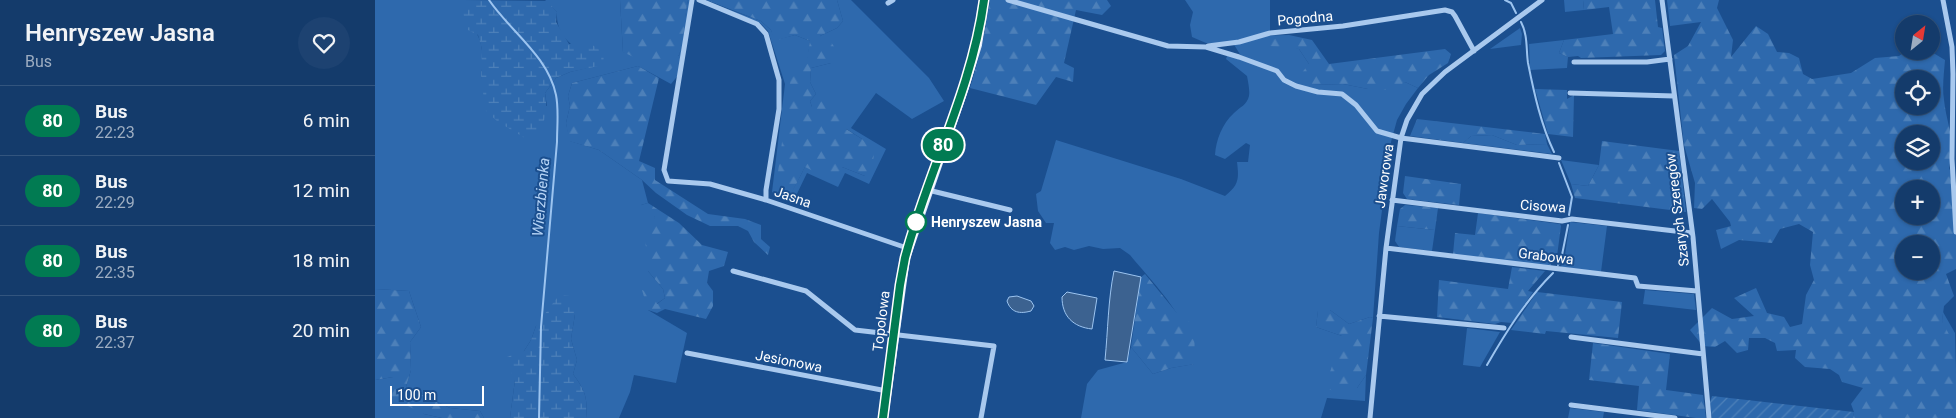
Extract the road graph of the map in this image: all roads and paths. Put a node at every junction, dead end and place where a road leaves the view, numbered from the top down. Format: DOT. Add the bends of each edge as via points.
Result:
graph roads {
  1 [pos="692,0"];
  2 [pos="699,0"];
  3 [pos="984,0"];
  4 [pos="1008,0"];
  5 [pos="1542,0"];
  6 [pos="1662,0"];
  7 [pos="1943,0"];
  8 [pos="1206,47"];
  9 [pos="1474,51"];
  10 [pos="1670,59"];
  11 [pos="1574,62"];
  12 [pos="1571,93"];
  13 [pos="1674,96"];
  14 [pos="1401,138"];
  15 [pos="1559,158"];
  16 [pos="927,190"];
  17 [pos="766,200"];
  18 [pos="1392,200"];
  19 [pos="1010,210"];
  20 [pos="1956,232"];
  21 [pos="1692,233"];
  22 [pos="907,248"];
  23 [pos="1386,248"];
  24 [pos="733,271"];
  25 [pos="1697,292"];
  26 [pos="1379,316"];
  27 [pos="1504,328"];
  28 [pos="894,335"];
  29 [pos="1571,337"];
  30 [pos="687,353"];
  31 [pos="1703,354"];
  32 [pos="887,391"];
  33 [pos="1571,405"];
  34 [pos="883,418"];
  35 [pos="981,418"];
  36 [pos="1370,418"];
  37 [pos="1675,418"];
  38 [pos="1709,418"];
  1 -- 17 [label="street, Jasna" via="664,170 668,181 710,184"];
  2 -- 17 [label="street" via="763,29 779,80 779,109"];
  3 -- 16 [label="street, Topolowa" via="977,45"];
  4 -- 8 [label="street" via="1168,46"];
  5 -- 9 [label="street, Jaworowa"];
  6 -- 10 [label="street, Szarych Szeregów"];
  7 -- 20 [label="street" via="1952,47"];
  8 -- 9 [label="street, Pogodna" via="1239,42 1270,32 1343,26 1445,10 1455,16"];
  8 -- 14 [label="street" via="1277,71 1284,80 1296,86 1342,94 1356,105 1377,131"];
  9 -- 14 [label="street, Jaworowa" via="1422,94"];
  10 -- 11 [label="street"];
  10 -- 13 [label="street, Szarych Szeregów"];
  12 -- 13 [label="street"];
  13 -- 21 [label="street, Szarych Szeregów"];
  14 -- 15 [label="street"];
  14 -- 18 [label="street, Jaworowa"];
  16 -- 19 [label="street"];
  16 -- 22 [label="street, Topolowa"];
  17 -- 22 [label="street, Jasna"];
  18 -- 21 [label="street, Cisowa"];
  18 -- 23 [label="street, Jaworowa"];
  21 -- 25 [label="street, Szarych Szeregów"];
  22 -- 28 [label="street, Topolowa"];
  23 -- 25 [label="street, Grabowa" via="1635,278 1638,286"];
  23 -- 26 [label="street, Jaworowa"];
  24 -- 28 [label="street" via="806,291 855,330"];
  25 -- 31 [label="street, Szarych Szeregów"];
  26 -- 27 [label="street"];
  26 -- 36 [label="street, Jaworowa"];
  28 -- 32 [label="street, Topolowa"];
  28 -- 35 [label="street" via="995,346"];
  29 -- 31 [label="street"];
  30 -- 32 [label="street, Jesionowa"];
  31 -- 38 [label="street, Szarych Szeregów"];
  32 -- 34 [label="street, Topolowa"];
  33 -- 37 [label="street"];
}
